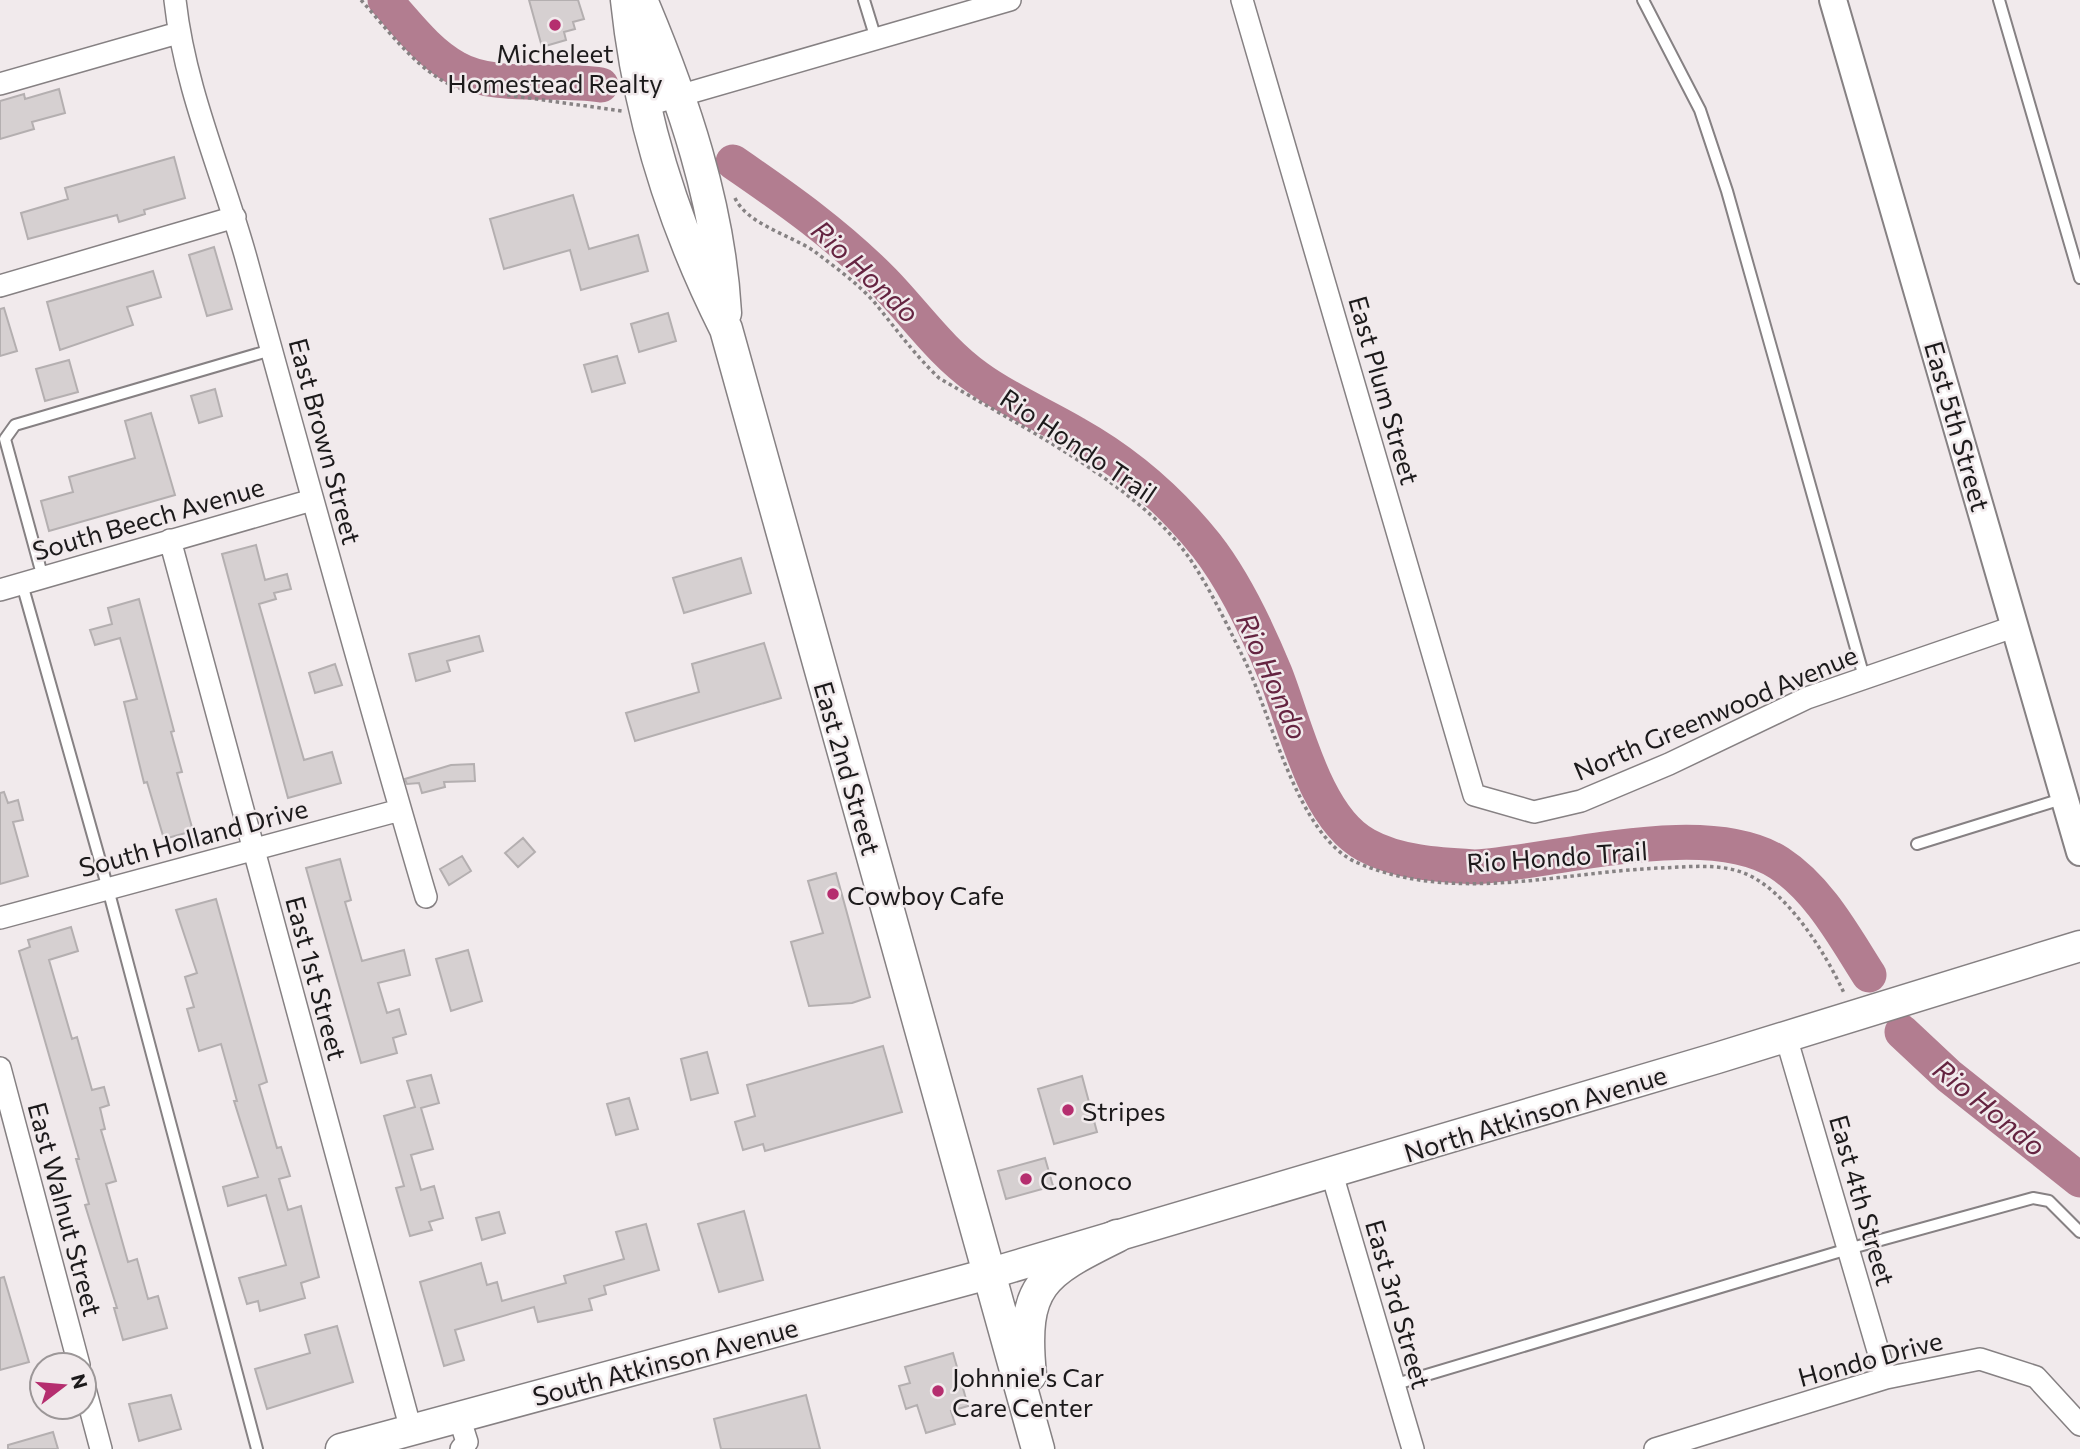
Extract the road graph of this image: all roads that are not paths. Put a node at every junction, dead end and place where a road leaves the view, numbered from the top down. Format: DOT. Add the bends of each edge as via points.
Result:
graph roads {
  1 [pos="175,0"];
  2 [pos="627,0"];
  3 [pos="641,0"];
  4 [pos="864,0"];
  5 [pos="1010,0"];
  6 [pos="1242,0"];
  7 [pos="1643,0"];
  8 [pos="1833,0"];
  9 [pos="1999,0"];
  10 [pos="178,33"];
  11 [pos="876,39"];
  12 [pos="0,84"];
  13 [pos="680,97"];
  14 [pos="648,118"];
  15 [pos="235,217"];
  16 [pos="2080,278"];
  17 [pos="0,286"];
  18 [pos="726,329"];
  19 [pos="271,350"];
  20 [pos="312,500"];
  21 [pos="170,540"];
  22 [pos="32,581"];
  23 [pos="0,590"];
  24 [pos="2016,626"];
  25 [pos="1864,677"];
  26 [pos="2066,793"];
  27 [pos="1474,795"];
  28 [pos="401,810"];
  29 [pos="1917,844"];
  30 [pos="253,850"];
  31 [pos="2080,852"];
  32 [pos="108,889"];
  33 [pos="426,897"];
  34 [pos="0,918"];
  35 [pos="2080,946"];
  36 [pos="1786,1037"];
  37 [pos="0,1068"];
  38 [pos="1332,1174"];
  39 [pos="2080,1232"];
  40 [pos="1117,1236"];
  41 [pos="1848,1249"];
  42 [pos="988,1274"];
  43 [pos="75,1351"];
  44 [pos="1886,1378"];
  45 [pos="1393,1385"];
  46 [pos="459,1417"];
  47 [pos="94,1421"];
  48 [pos="2080,1425"];
  49 [pos="411,1430"];
  50 [pos="1037,1444"];
  51 [pos="101,1449"];
  52 [pos="257,1449"];
  53 [pos="341,1449"];
  54 [pos="461,1449"];
  55 [pos="1413,1449"];
  56 [pos="1656,1449"];
  1 -- 10 [label="street, East Brown Street"];
  2 -- 14 [label="main road, East 2nd Street"];
  3 -- 13 [label="main road, East 2nd Street"];
  4 -- 11 [label="lane"];
  5 -- 11 [label="street"];
  6 -- 27 [label="street, East Plum Street"];
  7 -- 25 [label="lane" via="1700,110 1727,191"];
  8 -- 24 [label="street, East 5th Street"];
  9 -- 16 [label="lane"];
  10 -- 12 [label="street"];
  10 -- 15 [label="street, East Brown Street" via="191,88"];
  11 -- 13 [label="street"];
  13 -- 14 [label="street"];
  13 -- 18 [label="main road, East 2nd Street" via="717,241"];
  14 -- 18 [label="main road, East 2nd Street" via="687,248"];
  15 -- 17 [label="street"];
  15 -- 19 [label="street, East Brown Street"];
  18 -- 42 [label="main road, East 2nd Street"];
  19 -- 20 [label="street, East Brown Street"];
  19 -- 22 [label="lane" via="15,425 5,439"];
  20 -- 21 [label="street, South Beech Avenue"];
  20 -- 28 [label="street, East Brown Street"];
  21 -- 22 [label="street, South Beech Avenue"];
  21 -- 30 [label="street, East 1st Street"];
  22 -- 23 [label="street, South Beech Avenue"];
  22 -- 32 [label="lane"];
  24 -- 25 [label="street, North Greenwood Avenue"];
  24 -- 26 [label="street, East 5th Street"];
  25 -- 27 [label="street, North Greenwood Avenue" via="1807,698 1581,801 1535,812"];
  26 -- 29 [label="lane"];
  26 -- 31 [label="street, East 5th Street"];
  28 -- 30 [label="street, South Holland Drive"];
  28 -- 33 [label="street, East Brown Street"];
  30 -- 32 [label="street, South Holland Drive"];
  30 -- 49 [label="street, East 1st Street"];
  32 -- 34 [label="street, South Holland Drive"];
  32 -- 52 [label="lane"];
  35 -- 36 [label="main road, North Atkinson Avenue"];
  36 -- 38 [label="main road, North Atkinson Avenue"];
  36 -- 41 [label="street, East 4th Street"];
  37 -- 43 [label="street, East Walnut Street"];
  38 -- 40 [label="main road, North Atkinson Avenue"];
  38 -- 45 [label="street, East 3rd Street"];
  39 -- 41 [label="lane" via="2049,1202 2033,1198"];
  40 -- 42 [label="main road, North Atkinson Avenue"];
  40 -- 50 [label="main road" via="1059,1266 1034,1297 1028,1348"];
  41 -- 44 [label="street, East 4th Street"];
  41 -- 45 [label="lane"];
  42 -- 46 [label="main road, South Atkinson Avenue"];
  42 -- 50 [label="main road, East 2nd Street"];
  44 -- 48 [label="street, Hondo Drive" via="1980,1359 2036,1377"];
  44 -- 56 [label="street, Hondo Drive"];
  45 -- 55 [label="street, East 3rd Street"];
  46 -- 49 [label="main road, South Atkinson Avenue"];
  46 -- 54 [label="street" via="467,1442"];
  47 -- 51 [label="street"];
  49 -- 53 [label="main road, South Atkinson Avenue"];
}
